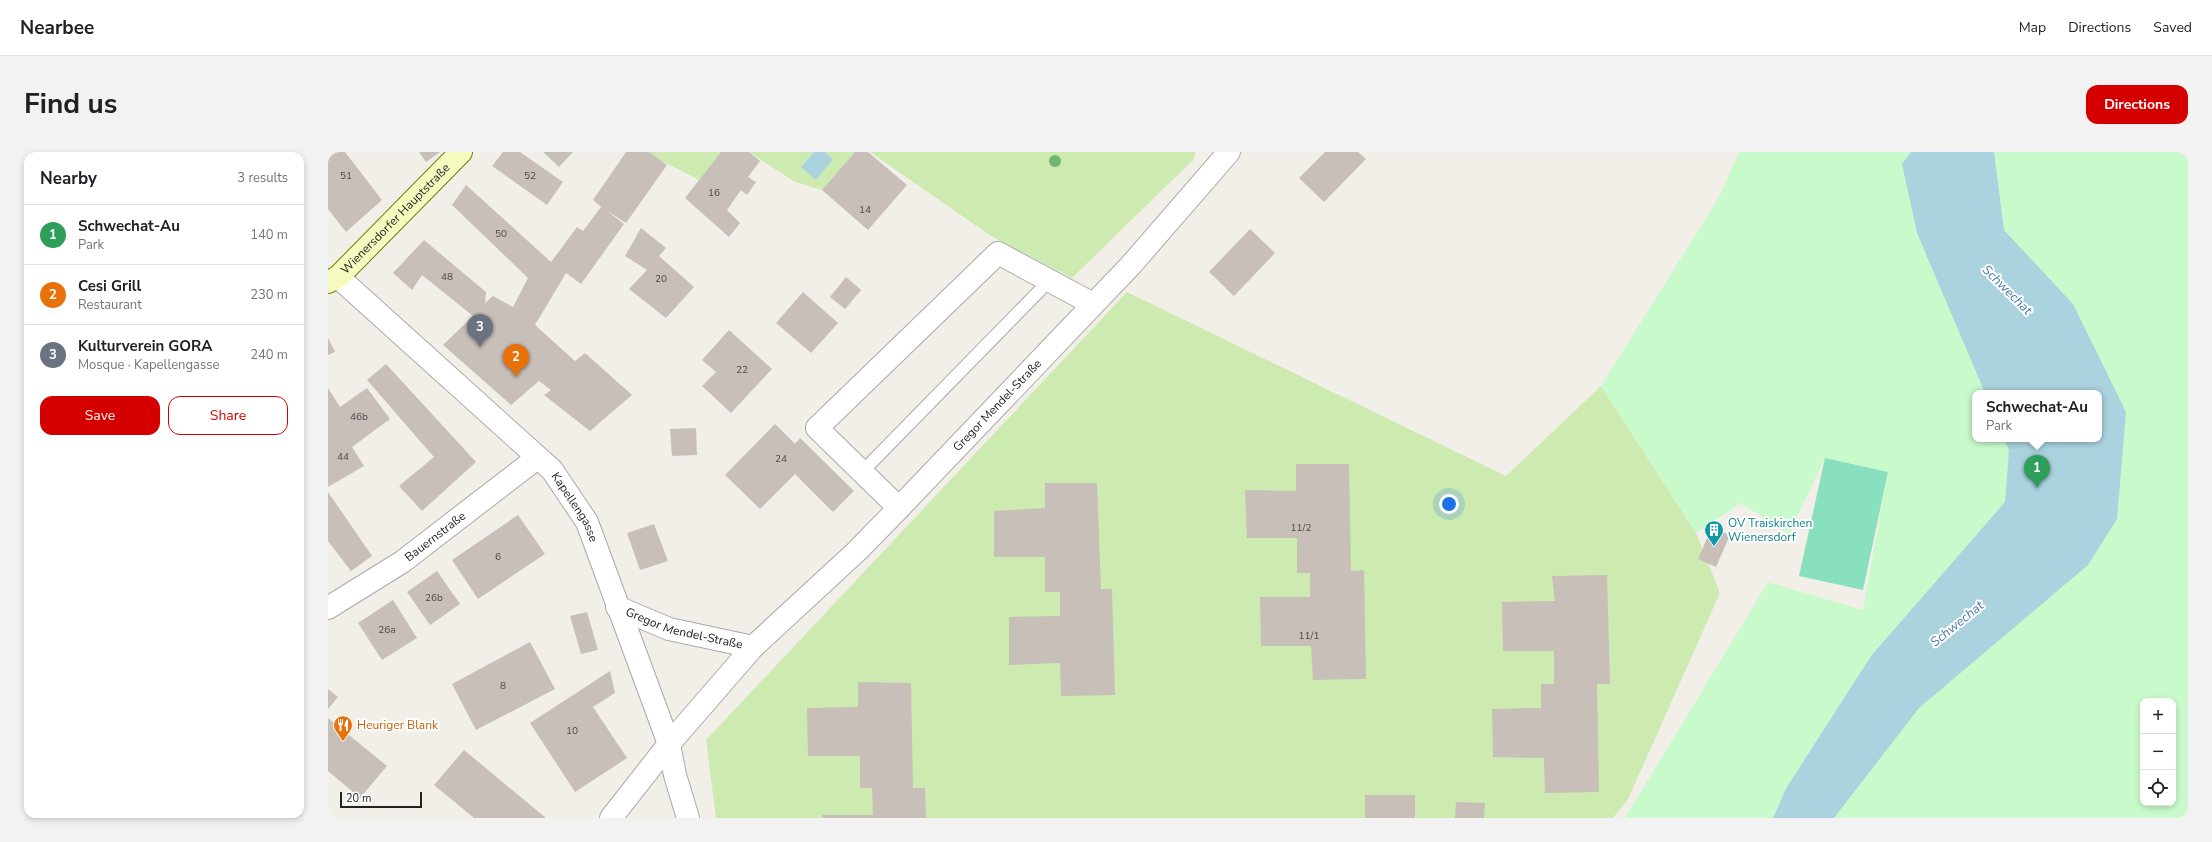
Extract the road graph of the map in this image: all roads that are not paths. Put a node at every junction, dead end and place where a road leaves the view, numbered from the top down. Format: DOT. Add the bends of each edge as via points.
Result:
graph roads {
  1 [pos="461,152"];
  2 [pos="1229,152"];
  3 [pos="333,280"];
  4 [pos="1049,281"];
  5 [pos="1093,304"];
  6 [pos="537,458"];
  7 [pos="863,471"];
  8 [pos="899,508"];
  9 [pos="618,607"];
  10 [pos="328,608"];
  11 [pos="753,647"];
  12 [pos="669,744"];
  13 [pos="611,818"];
  14 [pos="688,818"];
  1 -- 3 [label="street, Wienersdorfer Hauptstraße"];
  2 -- 5 [label="street, Gregor Mendel-Straße" via="1136,259"];
  3 -- 6 [label="street, Kapellengasse"];
  4 -- 5 [label="street"];
  4 -- 7 [label="lane"];
  4 -- 7 [label="street" via="998,253 817,428"];
  5 -- 8 [label="street, Gregor Mendel-Straße"];
  6 -- 9 [label="street, Kapellengasse" via="552,470 587,522"];
  6 -- 10 [label="street, Bauernstraße" via="402,562"];
  7 -- 8 [label="street"];
  8 -- 11 [label="street, Gregor Mendel-Straße" via="857,551"];
  9 -- 11 [label="street, Gregor Mendel-Straße" via="669,629"];
  9 -- 12 [label="street, Kapellengasse"];
  11 -- 12 [label="street, Gregor Mendel-Straße"];
  12 -- 13 [label="street, Gregor Mendel-Straße"];
  12 -- 14 [label="street, Kapellengasse"];
}
